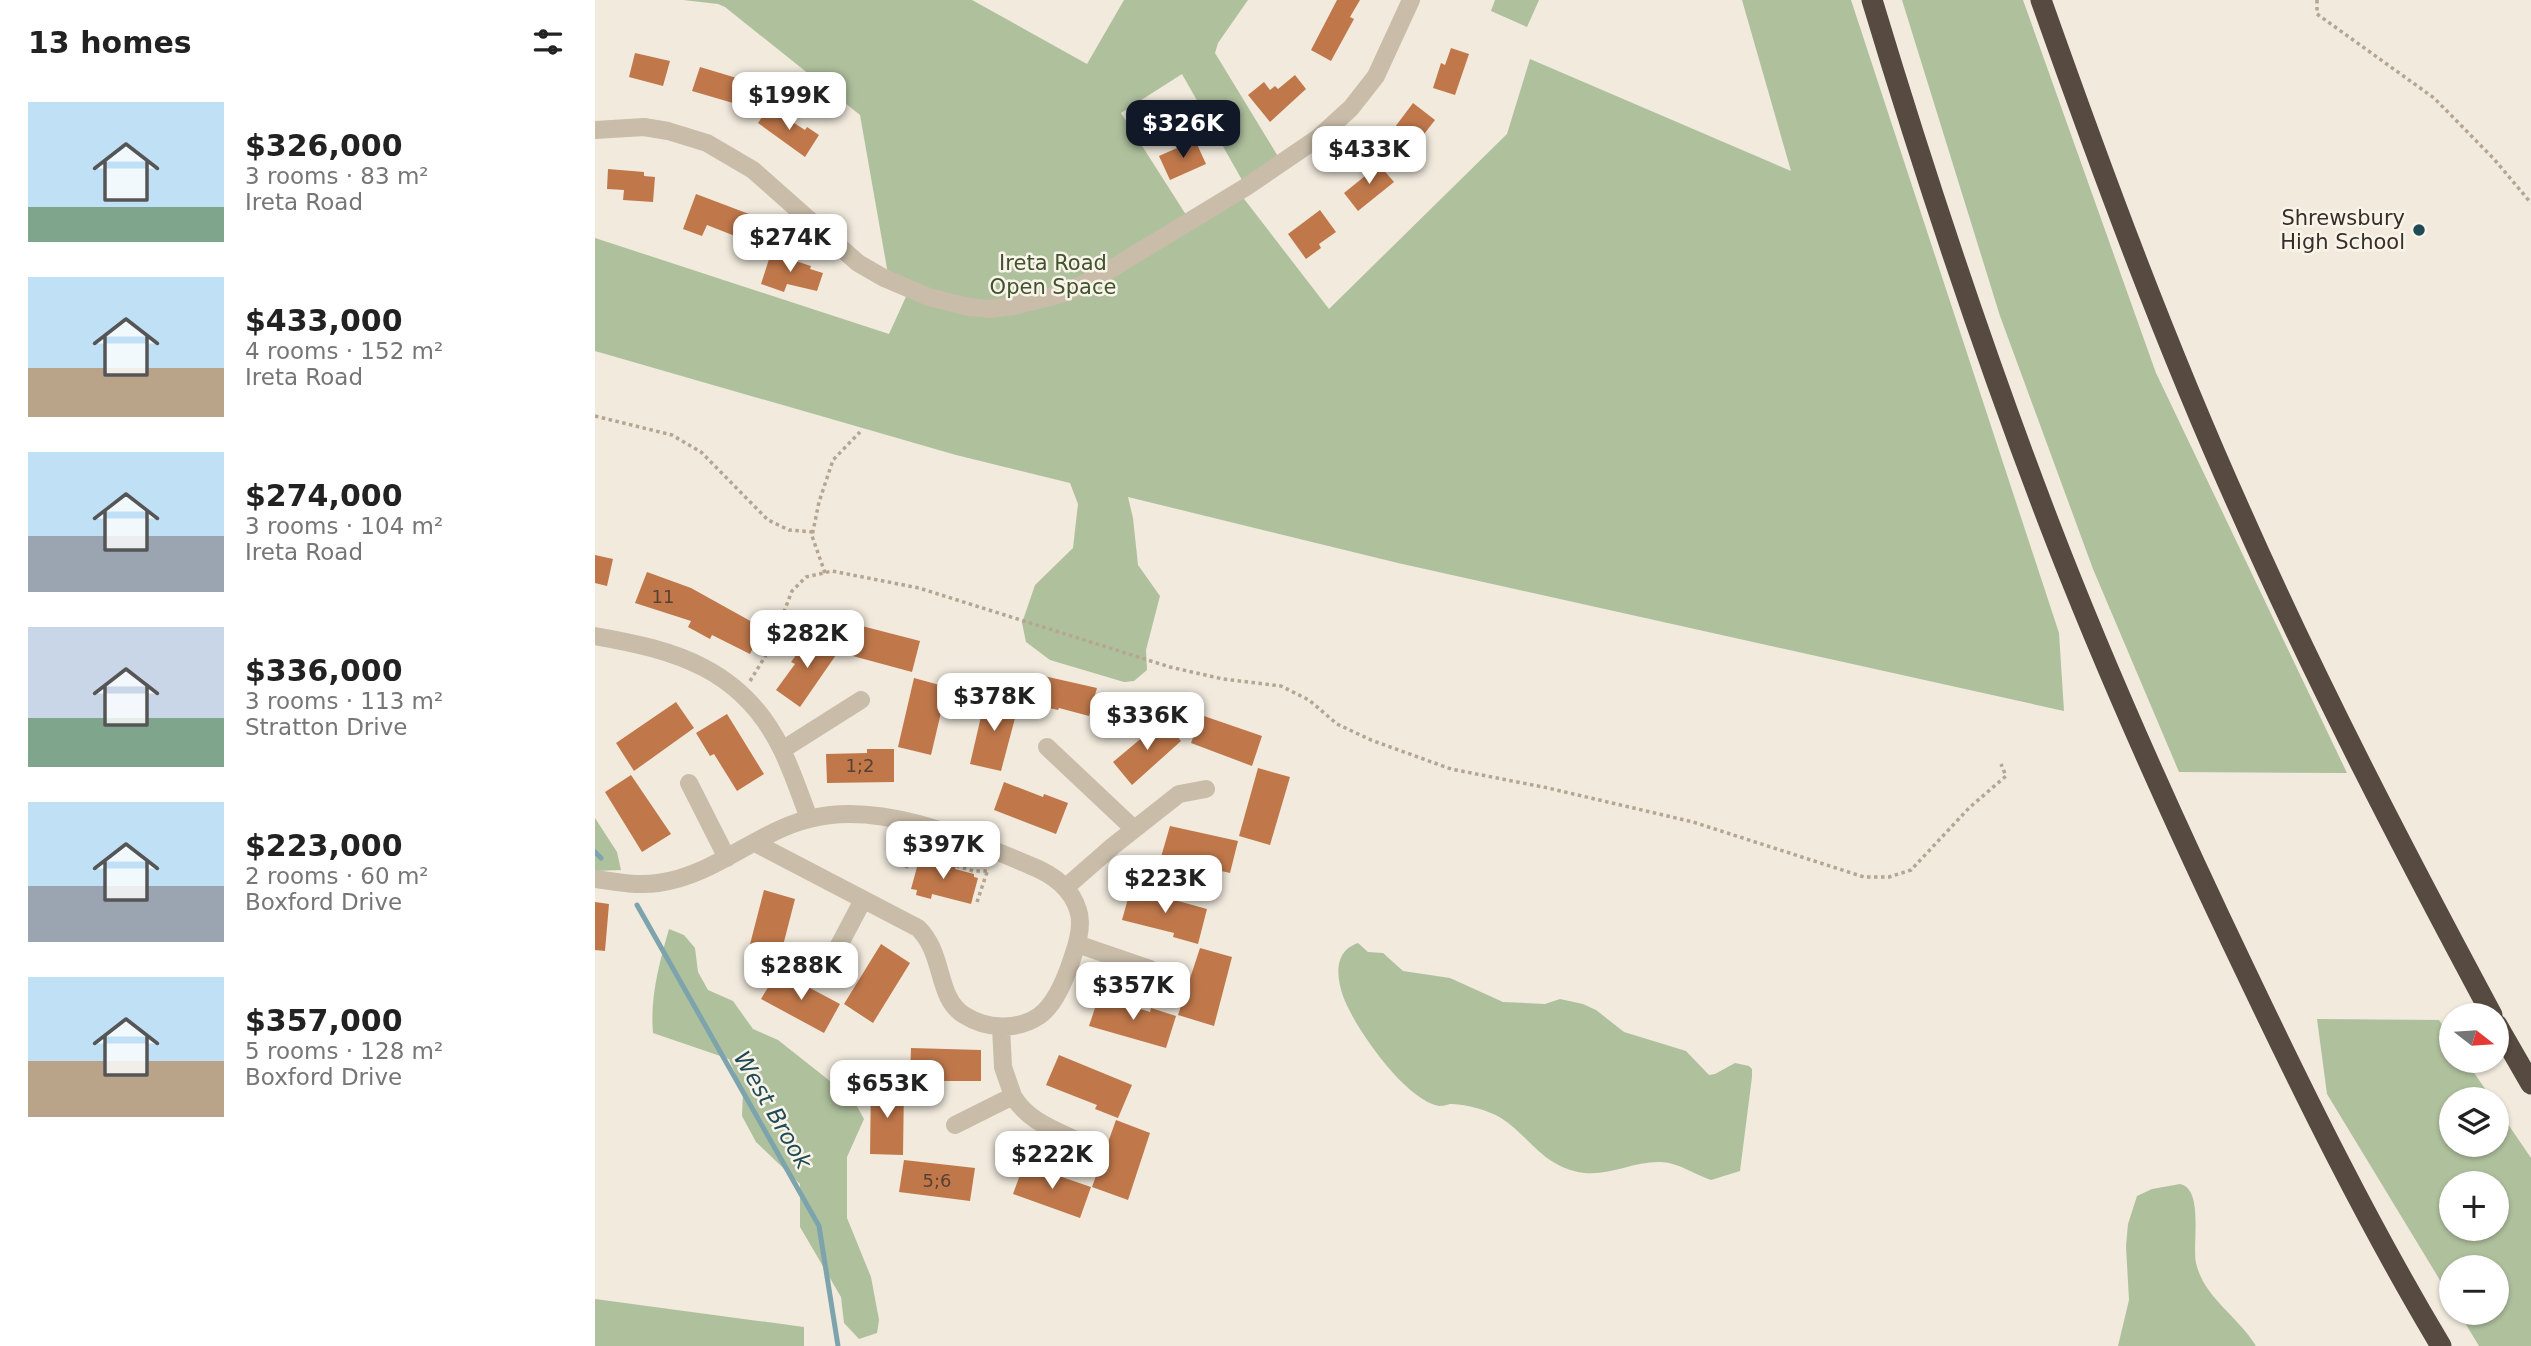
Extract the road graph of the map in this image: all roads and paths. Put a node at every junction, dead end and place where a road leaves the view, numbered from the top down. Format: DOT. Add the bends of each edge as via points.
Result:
graph roads {
  1 [pos="1411,0"];
  2 [pos="1872,0"];
  3 [pos="2041,0"];
  4 [pos="2317,0"];
  5 [pos="595,130"];
  6 [pos="2531,203"];
  7 [pos="595,415"];
  8 [pos="860,432"];
  9 [pos="813,533"];
  10 [pos="825,573"];
  11 [pos="595,636"];
  12 [pos="740,693"];
  13 [pos="861,700"];
  14 [pos="1047,747"];
  15 [pos="782,750"];
  16 [pos="2001,764"];
  17 [pos="689,783"];
  18 [pos="1206,789"];
  19 [pos="809,818"];
  20 [pos="1134,829"];
  21 [pos="919,835"];
  22 [pos="755,843"];
  23 [pos="952,846"];
  24 [pos="727,858"];
  25 [pos="990,860"];
  26 [pos="906,868"];
  27 [pos="987,871"];
  28 [pos="595,879"];
  29 [pos="1065,888"];
  30 [pos="863,900"];
  31 [pos="977,902"];
  32 [pos="1077,944"];
  33 [pos="835,953"];
  34 [pos="1150,970"];
  35 [pos="2486,1003"];
  36 [pos="1001,1027"];
  37 [pos="2509,1046"];
  38 [pos="2531,1084"];
  39 [pos="1013,1096"];
  40 [pos="954,1125"];
  41 [pos="1076,1140"];
  42 [pos="2441,1346"];
  1 -- 5 [label="street" via="1376,76 1318,138 1101,275 1065,293 1014,306 969,307 884,278 858,262 753,170 707,143 644,127"];
  2 -- 42 [label="highway" via="1983,344 2107,667 2306,1096"];
  3 -- 35 [label="highway" via="2108,189 2239,509 2362,767"];
  4 -- 6 [label="path" via="2317,14 2434,98"];
  7 -- 9 [label="path" via="672,435 701,452 768,520 789,530"];
  8 -- 9 [label="path" via="833,460"];
  9 -- 10 [label="path"];
  10 -- 12 [label="path" via="806,577 792,591 769,650"];
  10 -- 16 [label="path" via="919,588 1170,667 1223,680 1281,686 1309,700 1337,724 1451,769 1693,822 1864,877 1889,877 1910,870 2006,776"];
  11 -- 12 [label="street" via="687,659 711,670"];
  12 -- 15 [label="street"];
  13 -- 15 [label="street"];
  14 -- 20 [label="street"];
  15 -- 19 [label="street"];
  17 -- 24 [label="street"];
  18 -- 20 [label="street" via="1179,794"];
  19 -- 22 [label="street"];
  19 -- 29 [label="street" via="862,816 912,822 1035,867"];
  20 -- 29 [label="street"];
  21 -- 26 [label="path"];
  22 -- 24 [label="street"];
  22 -- 30 [label="street"];
  23 -- 27 [label="path" via="948,863"];
  24 -- 28 [label="street" via="659,883"];
  25 -- 27 [label="path"];
  27 -- 31 [label="path"];
  29 -- 32 [label="street" via="1078,909"];
  30 -- 33 [label="street"];
  30 -- 36 [label="street" via="918,928 937,957 951,1002 963,1014"];
  32 -- 34 [label="street"];
  32 -- 36 [label="street" via="1048,1006 1027,1021"];
  36 -- 39 [label="street" via="1003,1067"];
  37 -- 38 [label="highway"];
  39 -- 40 [label="street"];
  39 -- 41 [label="street" via="1038,1121"];
}
